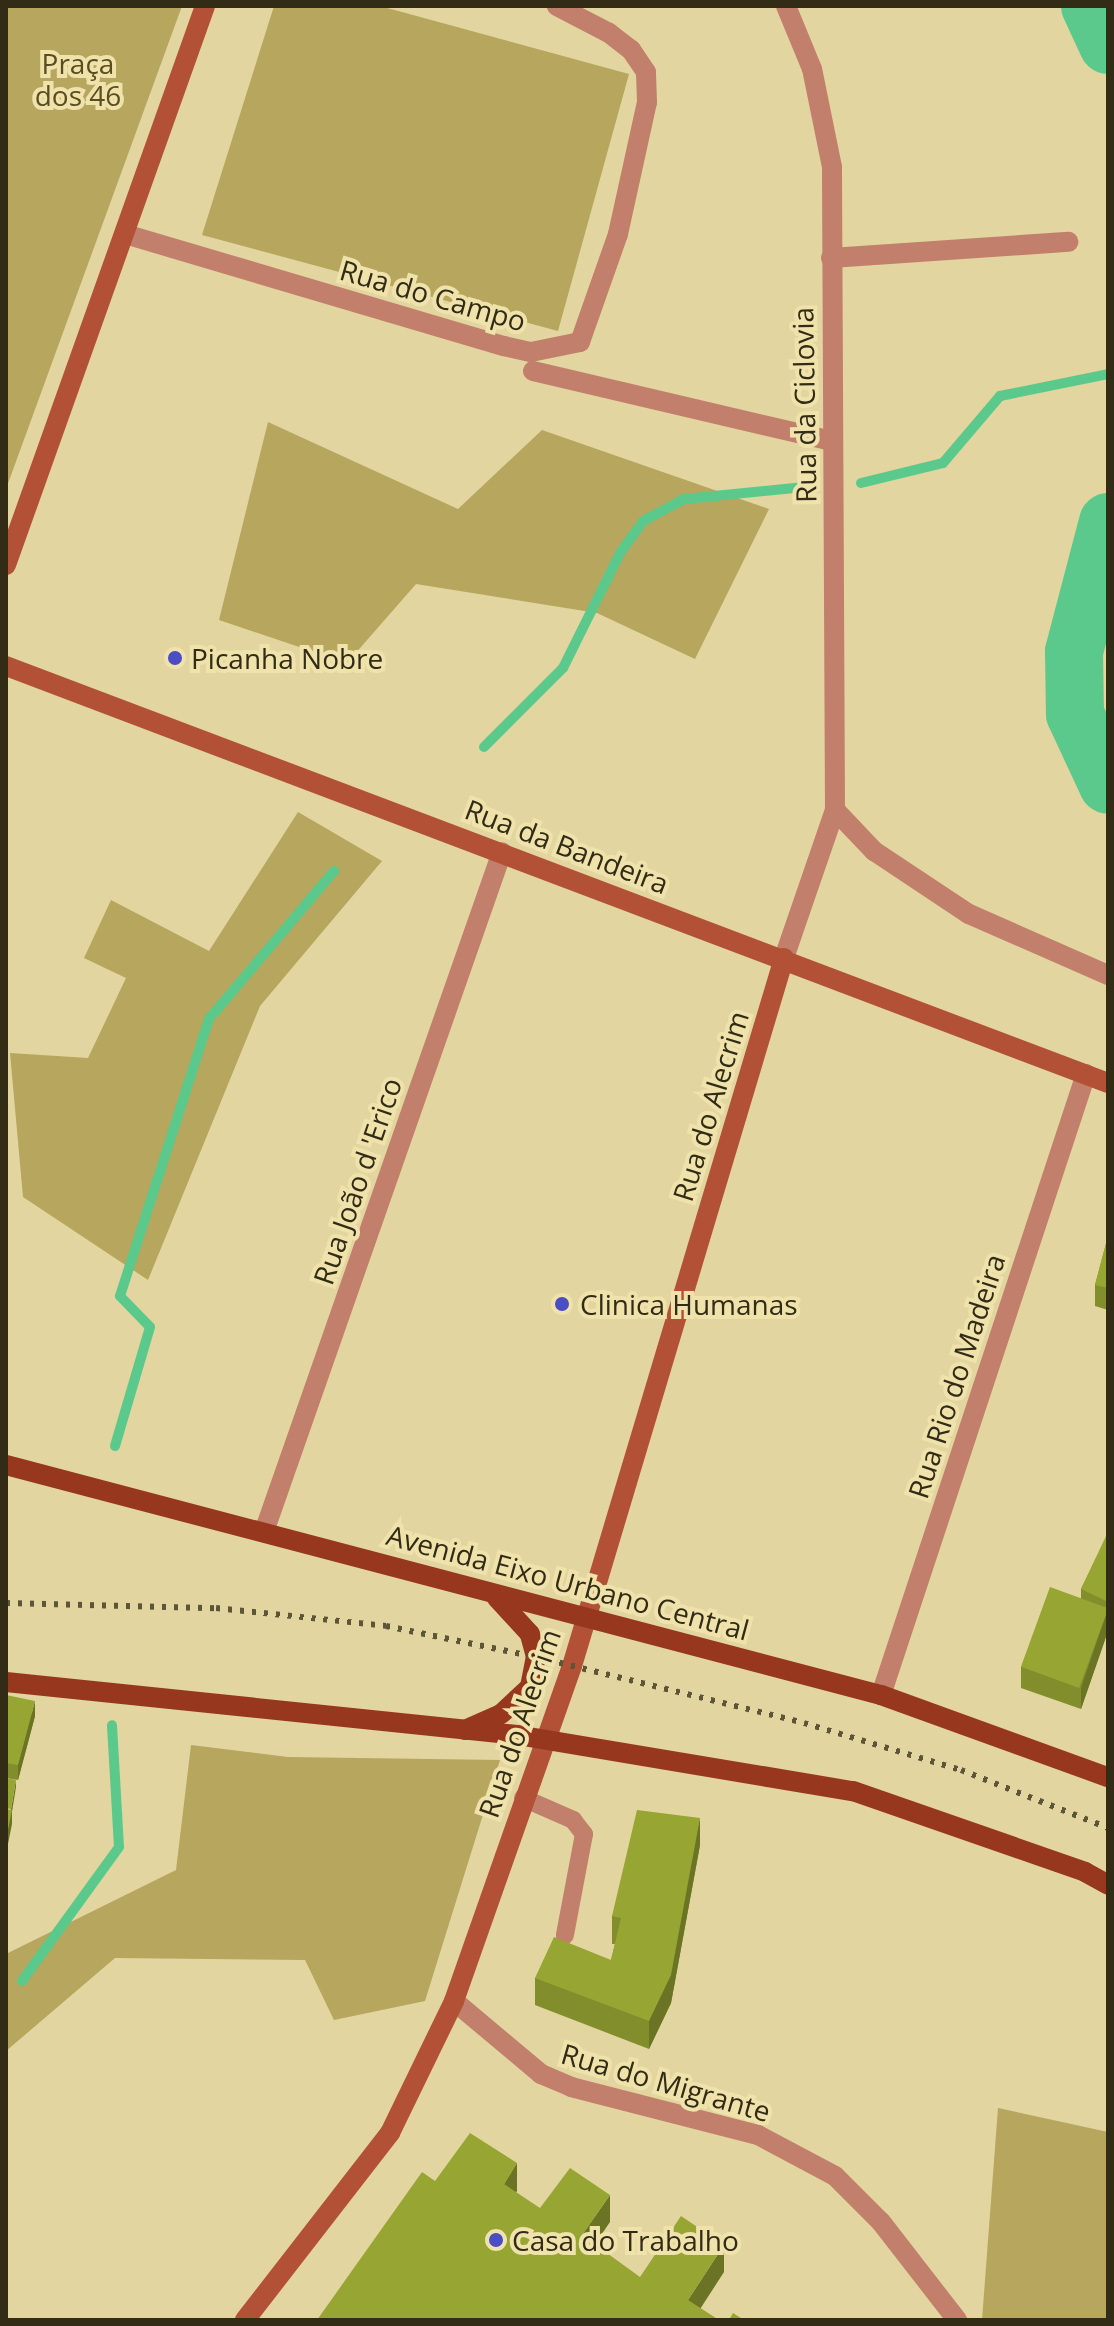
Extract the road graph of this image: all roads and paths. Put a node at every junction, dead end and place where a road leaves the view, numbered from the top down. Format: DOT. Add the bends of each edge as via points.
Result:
graph roads {
  1 [pos="205,6"];
  2 [pos="557,6"];
  3 [pos="786,6"];
  4 [pos="125,234"];
  5 [pos="1068,242"];
  6 [pos="831,258"];
  7 [pos="533,371"];
  8 [pos="832,441"];
  9 [pos="6,565"];
  10 [pos="6,666"];
  11 [pos="835,810"];
  12 [pos="502,852"];
  13 [pos="784,958"];
  14 [pos="1108,975"];
  15 [pos="1086,1074"];
  16 [pos="1108,1083"];
  17 [pos="6,1465"];
  18 [pos="265,1529"];
  19 [pos="490,1593"];
  20 [pos="586,1617"];
  21 [pos="6,1682"];
  22 [pos="881,1695"];
  23 [pos="461,1732"];
  24 [pos="545,1738"];
  25 [pos="1108,1777"];
  26 [pos="523,1798"];
  27 [pos="1108,1885"];
  28 [pos="565,1935"];
  29 [pos="454,2001"];
  30 [pos="245,2320"];
  31 [pos="957,2320"];
  1 -- 4 [label="main road"];
  2 -- 4 [label="street, Rua do Campo" via="609,33 631,50 646,72 647,102 618,234 580,342 531,352 504,346"];
  3 -- 6 [label="street, Rua da Ciclovia" via="812,69 830,154"];
  4 -- 9 [label="main road"];
  5 -- 6 [label="street"];
  6 -- 8 [label="street, Rua da Ciclovia"];
  7 -- 8 [label="street"];
  8 -- 11 [label="street, Rua da Ciclovia"];
  10 -- 12 [label="main road, Rua da Bandeira"];
  11 -- 13 [label="street, Rua da Ciclovia"];
  11 -- 14 [label="street" via="874,851 969,914"];
  12 -- 13 [label="main road, Rua da Bandeira"];
  12 -- 18 [label="street, Rua João d 'Erico"];
  13 -- 15 [label="main road, Rua da Bandeira"];
  13 -- 20 [label="main road, Rua do Alecrim"];
  15 -- 16 [label="main road, Rua da Bandeira"];
  15 -- 22 [label="street, Rua Rio do Madeira"];
  17 -- 18 [label="main road, Avenida Eixo Urbano Central"];
  18 -- 19 [label="main road, Avenida Eixo Urbano Central"];
  19 -- 20 [label="main road, Avenida Eixo Urbano Central"];
  19 -- 23 [label="main road" via="530,1634 536,1657 530,1687 517,1702"];
  20 -- 22 [label="main road, Avenida Eixo Urbano Central"];
  20 -- 24 [label="main road, Rua do Alecrim"];
  21 -- 23 [label="main road"];
  22 -- 25 [label="main road, Avenida Eixo Urbano Central"];
  23 -- 24 [label="main road"];
  24 -- 26 [label="main road, Rua do Alecrim"];
  24 -- 27 [label="main road" via="853,1791 1085,1872"];
  26 -- 28 [label="lane" via="573,1820 584,1834"];
  26 -- 29 [label="main road, Rua do Alecrim"];
  29 -- 30 [label="main road, Rua do Alecrim" via="390,2133"];
  29 -- 31 [label="street, Rua do Migrante" via="541,2074 571,2087 758,2135 812,2162 872,2212"];
}
